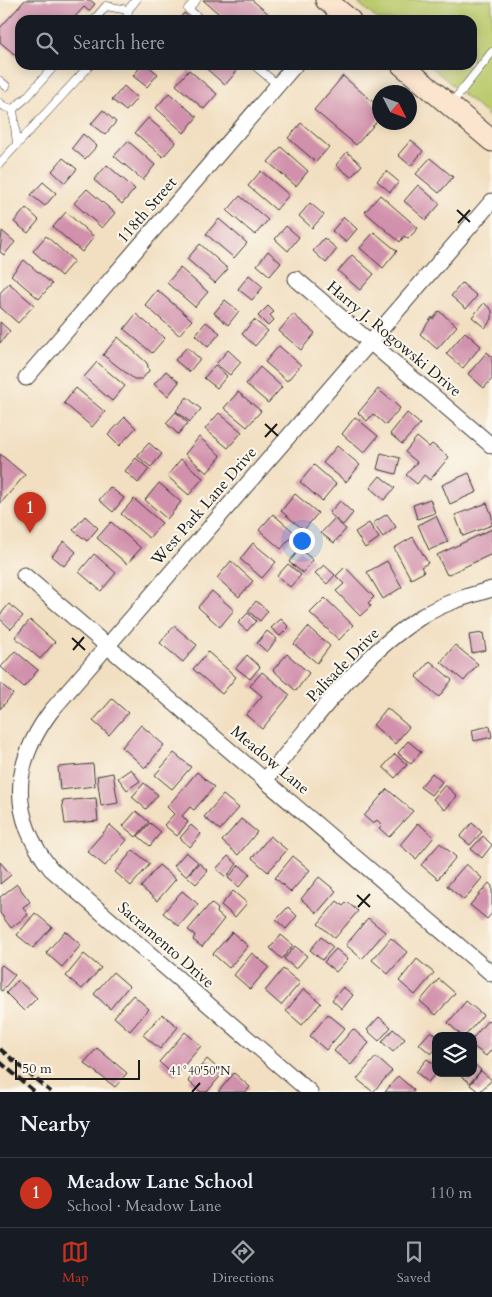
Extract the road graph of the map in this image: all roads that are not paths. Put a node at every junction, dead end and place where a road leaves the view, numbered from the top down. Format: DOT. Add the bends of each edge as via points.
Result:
graph roads {
  1 [pos="136,0"];
  2 [pos="196,0"];
  3 [pos="128,10"];
  4 [pos="98,15"];
  5 [pos="128,15"];
  6 [pos="195,15"];
  7 [pos="491,54"];
  8 [pos="51,70"];
  9 [pos="85,70"];
  10 [pos="260,70"];
  11 [pos="291,70"];
  12 [pos="408,70"];
  13 [pos="278,85"];
  14 [pos="0,103"];
  15 [pos="450,106"];
  16 [pos="13,109"];
  17 [pos="492,141"];
  18 [pos="17,144"];
  19 [pos="2,157"];
  20 [pos="492,201"];
  21 [pos="296,279"];
  22 [pos="371,341"];
  23 [pos="26,378"];
  24 [pos="492,446"];
  25 [pos="24,574"];
  26 [pos="492,589"];
  27 [pos="106,645"];
  28 [pos="266,779"];
  29 [pos="21,808"];
  30 [pos="492,974"];
  31 [pos="310,1092"];
  1 -- 3 [label="lane"];
  2 -- 6 [label="lane" via="188,9"];
  3 -- 4 [label="lane" via="106,6"];
  3 -- 5 [label="lane"];
  7 -- 15 [label="lane"];
  8 -- 16 [label="lane"];
  9 -- 18 [label="lane"];
  10 -- 13 [label="lane"];
  11 -- 13 [label="street, 118th Street"];
  12 -- 15 [label="main road"];
  13 -- 23 [label="street, 118th Street"];
  14 -- 16 [label="lane"];
  15 -- 17 [label="main road"];
  16 -- 18 [label="lane"];
  18 -- 19 [label="lane"];
  20 -- 22 [label="street, West Park Lane Drive"];
  21 -- 22 [label="street, Harry J. Rogowski Drive"];
  22 -- 24 [label="street, Harry J. Rogowski Drive"];
  22 -- 27 [label="street, West Park Lane Drive"];
  25 -- 27 [label="street, Meadow Lane"];
  26 -- 28 [label="street, Palisade Drive" via="458,599 422,617 378,649"];
  27 -- 28 [label="street, Meadow Lane"];
  27 -- 29 [label="street, West Park Lane Drive" via="52,710 29,745 20,783"];
  28 -- 30 [label="street, Meadow Lane"];
  29 -- 31 [label="street, Sacramento Drive" via="32,842 51,869"];
}
